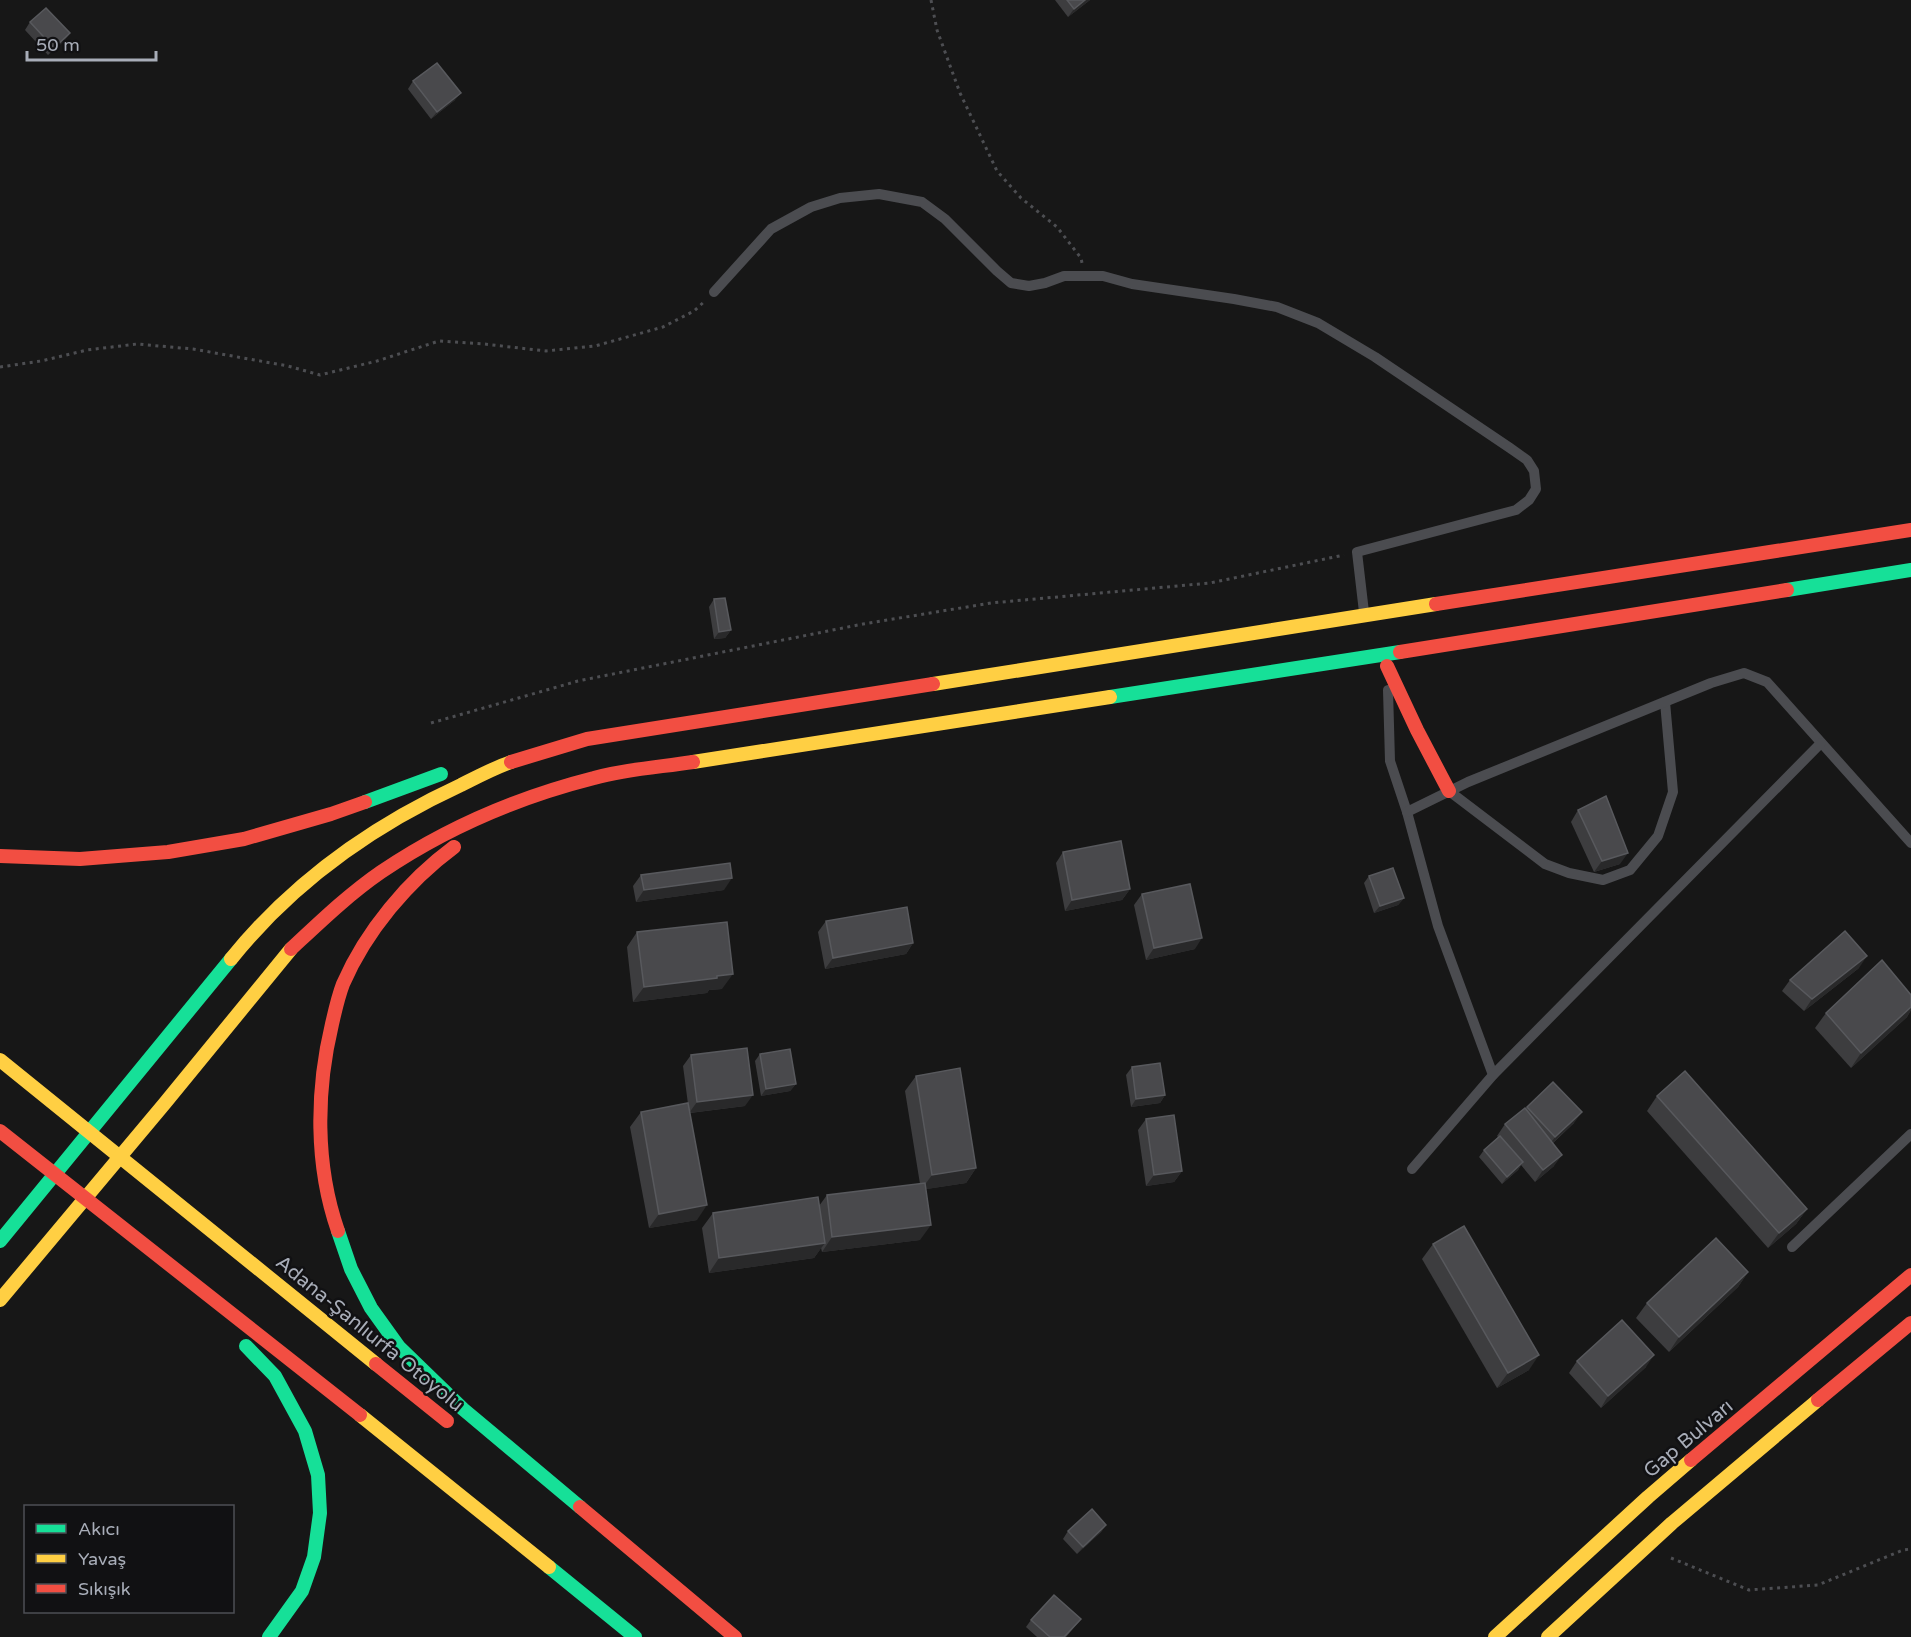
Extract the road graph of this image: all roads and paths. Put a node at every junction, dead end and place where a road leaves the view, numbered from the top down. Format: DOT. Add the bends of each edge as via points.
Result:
graph roads {
  1 [pos="931,0"];
  2 [pos="1084,275"];
  3 [pos="714,292"];
  4 [pos="0,367"];
  5 [pos="1911,519"];
  6 [pos="1911,530"];
  7 [pos="1357,552"];
  8 [pos="1649,570"];
  9 [pos="1911,570"];
  10 [pos="1828,597"];
  11 [pos="1644,614"];
  12 [pos="1364,616"];
  13 [pos="1387,660"];
  14 [pos="1665,702"];
  15 [pos="723,717"];
  16 [pos="431,723"];
  17 [pos="1821,743"];
  18 [pos="730,756"];
  19 [pos="478,761"];
  20 [pos="457,769"];
  21 [pos="1449,791"];
  22 [pos="1407,812"];
  23 [pos="1911,843"];
  24 [pos="0,856"];
  25 [pos="0,1060"];
  26 [pos="1493,1075"];
  27 [pos="0,1132"];
  28 [pos="1911,1134"];
  29 [pos="1413,1169"];
  30 [pos="0,1241"];
  31 [pos="1792,1247"];
  32 [pos="1911,1275"];
  33 [pos="0,1300"];
  34 [pos="222,1323"];
  35 [pos="1911,1323"];
  36 [pos="239,1339"];
  37 [pos="457,1429"];
  38 [pos="1653,1540"];
  39 [pos="1911,1549"];
  40 [pos="696,1622"];
  41 [pos="269,1637"];
  42 [pos="635,1637"];
  43 [pos="714,1637"];
  44 [pos="735,1637"];
  45 [pos="1495,1637"];
  46 [pos="1548,1637"];
  1 -- 2 [label="path" via="937,30 960,93 997,171 1021,198 1057,227 1081,258"];
  2 -- 3 [label="lane" via="1029,286 1011,283 922,202 879,194 840,198 811,207 771,229"];
  2 -- 7 [label="lane" via="1234,298 1277,307 1318,323 1500,441 1527,460 1534,471 1536,489 1516,510"];
  3 -- 4 [label="path" via="694,311 663,327 595,346 546,351 439,341 377,362 320,375 203,351 137,344"];
  5 -- 8 [label="main road"];
  6 -- 8 [label="main road"];
  7 -- 12 [label="lane"];
  7 -- 16 [label="path" via="1210,582 991,603 863,624 578,681"];
  8 -- 12 [label="main road"];
  9 -- 11 [label="main road"];
  10 -- 11 [label="main road"];
  11 -- 13 [label="main road"];
  12 -- 15 [label="main road"];
  13 -- 18 [label="main road"];
  13 -- 21 [label="main road"];
  13 -- 22 [label="lane" via="1390,761"];
  14 -- 17 [label="lane" via="1744,673 1767,682"];
  14 -- 21 [label="lane"];
  14 -- 21 [label="lane" via="1672,792 1658,836 1630,870 1603,880 1545,864"];
  15 -- 19 [label="main road" via="586,733"];
  15 -- 30 [label="main road" via="587,739 506,764 423,801 359,840 255,929"];
  17 -- 23 [label="lane"];
  17 -- 26 [label="lane"];
  18 -- 33 [label="main road" via="596,777 520,800 441,836 381,872 284,955"];
  18 -- 44 [label="main road" via="595,785 537,803 458,843 424,871 366,944 344,984 329,1030 319,1117 332,1210 346,1257 366,1302 396,1344 459,1406"];
  20 -- 24 [label="main road" via="332,814 244,839 168,852 80,859"];
  21 -- 22 [label="lane"];
  22 -- 26 [label="lane" via="1438,926"];
  25 -- 37 [label="main road, Adana-Şanlıurfa Otoyolu"];
  26 -- 29 [label="lane"];
  27 -- 34 [label="main road"];
  27 -- 42 [label="main road"];
  28 -- 31 [label="lane"];
  32 -- 45 [label="main road, Gap Bulvarı" via="1648,1497"];
  35 -- 38 [label="main road"];
  36 -- 41 [label="main road" via="275,1376 305,1431 318,1475 320,1513 314,1557 302,1591"];
  38 -- 39 [label="path" via="1673,1560 1749,1590 1818,1585"];
  38 -- 46 [label="main road"];
  40 -- 43 [label="main road"];
}
